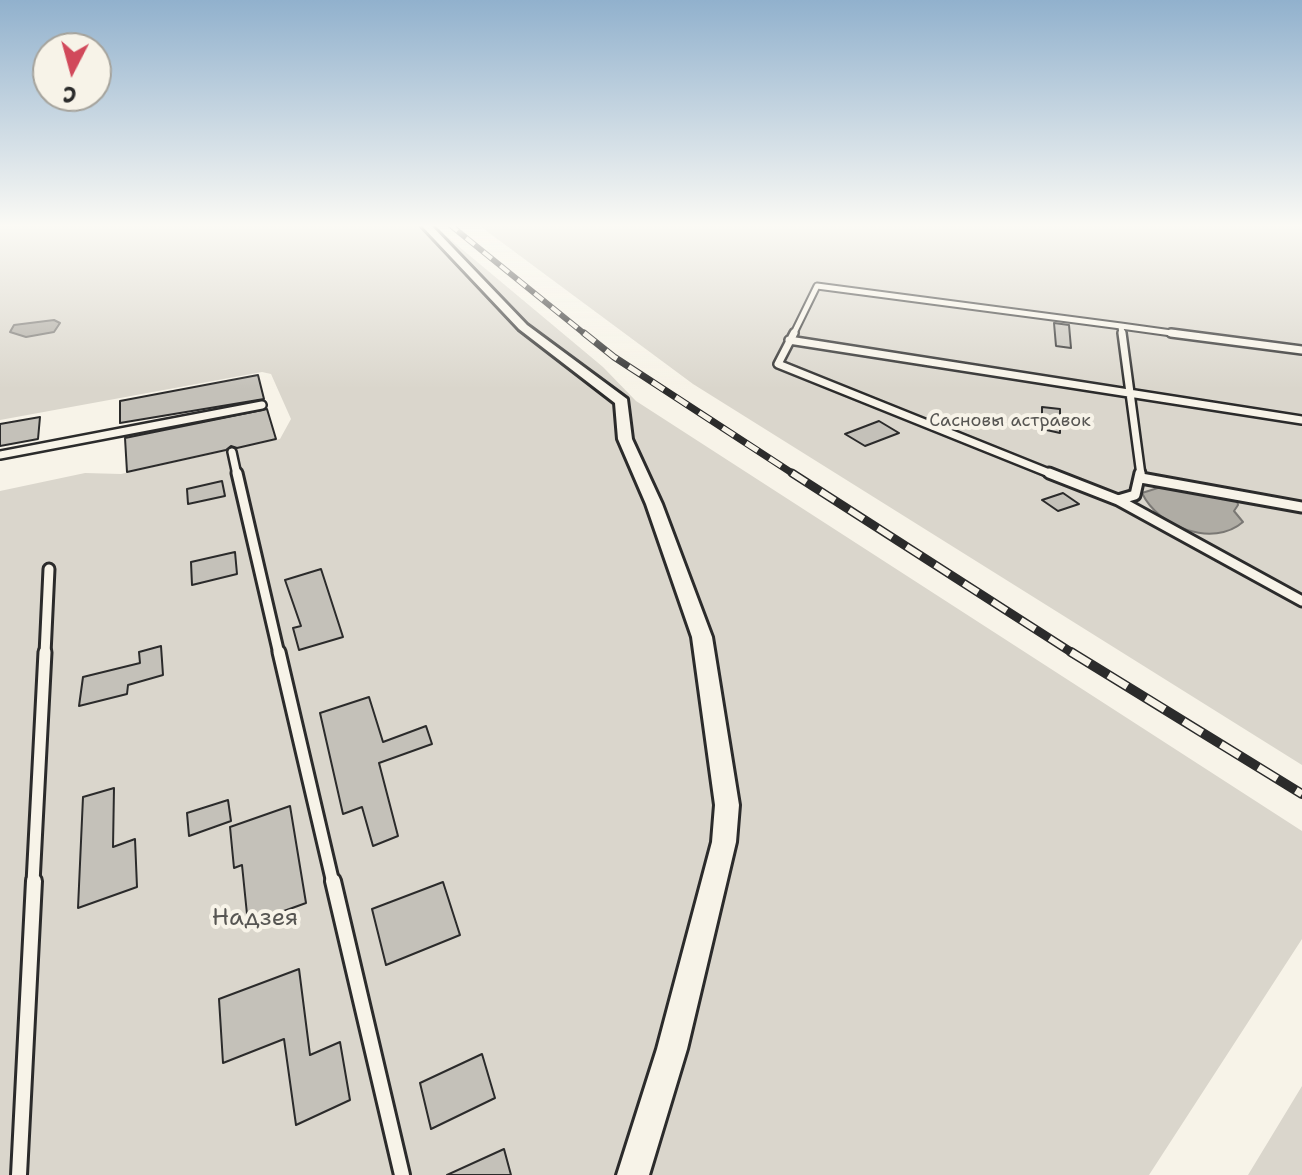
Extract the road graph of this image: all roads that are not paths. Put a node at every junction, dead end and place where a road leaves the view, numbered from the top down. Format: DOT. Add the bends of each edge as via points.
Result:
graph roads {
  1 [pos="477,279"];
  2 [pos="1121,326"];
  3 [pos="789,340"];
  4 [pos="1302,350"];
  5 [pos="1131,394"];
  6 [pos="262,405"];
  7 [pos="1302,420"];
  8 [pos="232,452"];
  9 [pos="0,455"];
  10 [pos="1141,478"];
  11 [pos="1118,500"];
  12 [pos="1302,507"];
  13 [pos="49,569"];
  14 [pos="1302,601"];
  15 [pos="19,1175"];
  16 [pos="402,1175"];
  17 [pos="633,1175"];
  1 -- 17 [label="street" via="523,327 622,402 625,439 702,637 727,805 724,842 672,1049"];
  2 -- 3 [label="lane" via="817,286"];
  2 -- 4 [label="lane"];
  2 -- 5 [label="lane"];
  3 -- 5 [label="lane"];
  3 -- 11 [label="lane" via="778,364"];
  5 -- 7 [label="lane"];
  5 -- 10 [label="lane"];
  6 -- 9 [label="lane"];
  8 -- 16 [label="lane"];
  10 -- 11 [label="lane" via="1135,495"];
  10 -- 12 [label="lane"];
  11 -- 14 [label="lane"];
  13 -- 15 [label="lane"];
}
